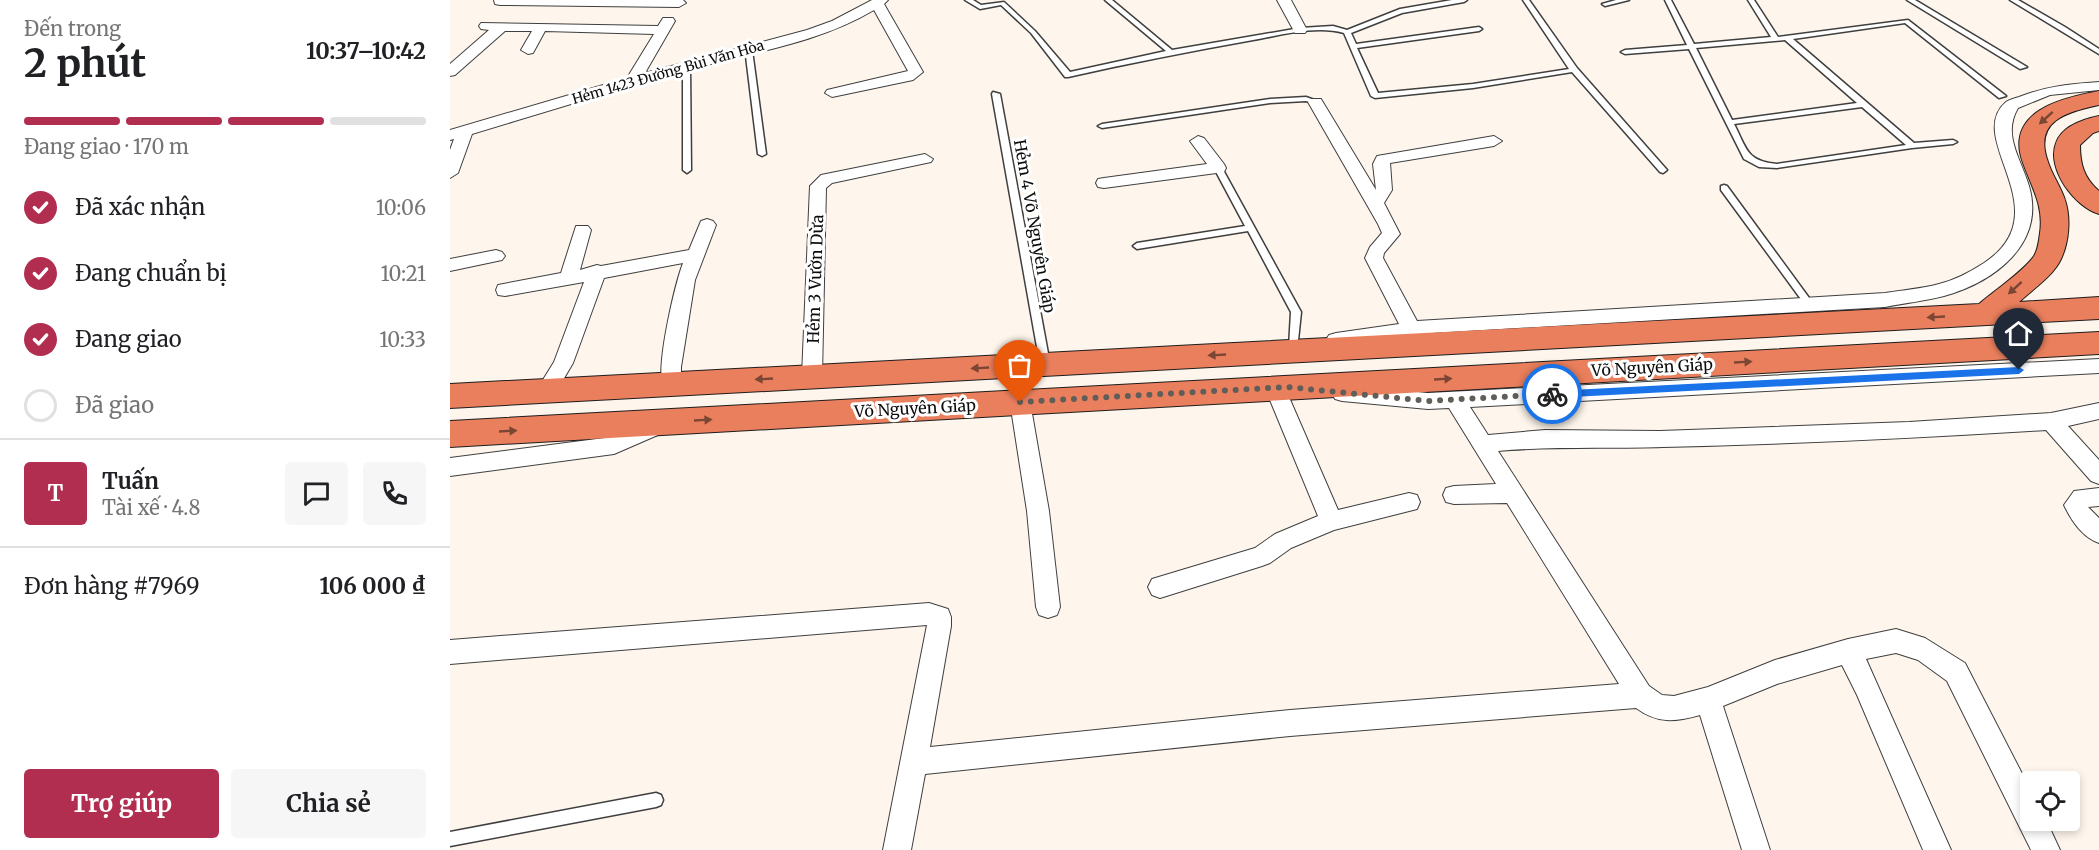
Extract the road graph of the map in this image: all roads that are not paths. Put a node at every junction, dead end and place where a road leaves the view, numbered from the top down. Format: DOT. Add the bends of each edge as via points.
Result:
graph roads {
  1 [pos="968,0"];
  2 [pos="1108,0"];
  3 [pos="1284,0"];
  4 [pos="1464,0"];
  5 [pos="1526,0"];
  6 [pos="1626,0"];
  7 [pos="1668,0"];
  8 [pos="1751,0"];
  9 [pos="1911,0"];
  10 [pos="2013,0"];
  11 [pos="500,1"];
  12 [pos="879,1"];
  13 [pos="679,2"];
  14 [pos="1605,4"];
  15 [pos="1932,14"];
  16 [pos="1923,16"];
  17 [pos="1915,19"];
  18 [pos="1906,21"];
  19 [pos="486,26"];
  20 [pos="502,26"];
  21 [pos="541,27"];
  22 [pos="1479,29"];
  23 [pos="663,30"];
  24 [pos="1300,30"];
  25 [pos="1347,32"];
  26 [pos="1787,38"];
  27 [pos="1776,39"];
  28 [pos="2099,39"];
  29 [pos="2085,43"];
  30 [pos="1354,46"];
  31 [pos="1693,47"];
  32 [pos="748,50"];
  33 [pos="528,51"];
  34 [pos="1171,52"];
  35 [pos="1625,52"];
  36 [pos="2099,52"];
  37 [pos="686,66"];
  38 [pos="2023,67"];
  39 [pos="1574,70"];
  40 [pos="450,72"];
  41 [pos="633,81"];
  42 [pos="2099,86"];
  43 [pos="832,93"];
  44 [pos="996,94"];
  45 [pos="2002,96"];
  46 [pos="2099,98"];
  47 [pos="1316,102"];
  48 [pos="1864,104"];
  49 [pos="1731,122"];
  50 [pos="2099,123"];
  51 [pos="1102,126"];
  52 [pos="458,133"];
  53 [pos="1198,141"];
  54 [pos="1494,141"];
  55 [pos="1953,142"];
  56 [pos="1912,146"];
  57 [pos="762,154"];
  58 [pos="925,159"];
  59 [pos="1218,168"];
  60 [pos="687,170"];
  61 [pos="1663,170"];
  62 [pos="450,173"];
  63 [pos="1104,183"];
  64 [pos="1724,188"];
  65 [pos="1376,202"];
  66 [pos="2099,205"];
  67 [pos="707,225"];
  68 [pos="1250,228"];
  69 [pos="582,230"];
  70 [pos="1137,246"];
  71 [pos="694,255"];
  72 [pos="496,256"];
  73 [pos="450,265"];
  74 [pos="597,271"];
  75 [pos="569,276"];
  76 [pos="505,290"];
  77 [pos="1809,304"];
  78 [pos="2099,308"];
  79 [pos="1986,314"];
  80 [pos="1411,329"];
  81 [pos="2099,343"];
  82 [pos="1294,346"];
  83 [pos="1250,353"];
  84 [pos="1045,364"];
  85 [pos="2099,366"];
  86 [pos="812,376"];
  87 [pos="671,384"];
  88 [pos="1281,388"];
  89 [pos="546,391"];
  90 [pos="450,396"];
  91 [pos="1454,399"];
  92 [pos="1020,402"];
  93 [pos="2099,411"];
  94 [pos="2051,421"];
  95 [pos="666,422"];
  96 [pos="450,434"];
  97 [pos="1484,444"];
  98 [pos="451,469"];
  99 [pos="2099,475"];
  100 [pos="1514,493"];
  101 [pos="1454,495"];
  102 [pos="2099,497"];
  103 [pos="1409,502"];
  104 [pos="1331,522"];
  105 [pos="2099,533"];
  106 [pos="1160,587"];
  107 [pos="1048,607"];
  108 [pos="1848,651"];
  109 [pos="450,652"];
  110 [pos="1640,694"];
  111 [pos="1708,700"];
  112 [pos="914,762"];
  113 [pos="2020,798"];
  114 [pos="656,800"];
  115 [pos="2036,831"];
  116 [pos="450,839"];
  117 [pos="897,850"];
  118 [pos="1756,850"];
  119 [pos="1937,850"];
  120 [pos="2046,850"];
  1 -- 34 [label="lane" via="980,7 1002,3 1033,32 1068,75"];
  2 -- 34 [label="lane"];
  3 -- 24 [label="street"];
  4 -- 25 [label="lane" via="1400,10"];
  5 -- 39 [label="lane"];
  6 -- 14 [label="lane"];
  7 -- 31 [label="lane"];
  8 -- 27 [label="lane"];
  9 -- 15 [label="lane"];
  10 -- 29 [label="lane"];
  11 -- 13 [label="street"];
  12 -- 32 [label="street, Hẻm 1423 Đường Bùi Văn Hòa" via="854,17 819,31"];
  12 -- 43 [label="street" via="916,72"];
  13 -- 23 [label="street"];
  15 -- 16 [label="lane"];
  15 -- 38 [label="lane"];
  17 -- 18 [label="lane"];
  18 -- 26 [label="lane"];
  18 -- 45 [label="lane"];
  19 -- 20 [label="street"];
  20 -- 21 [label="street"];
  20 -- 40 [label="street"];
  21 -- 23 [label="street"];
  21 -- 33 [label="street"];
  22 -- 30 [label="lane"];
  23 -- 41 [label="street"];
  24 -- 25 [label="lane" via="1333,28"];
  24 -- 34 [label="lane"];
  25 -- 30 [label="lane"];
  26 -- 27 [label="lane"];
  26 -- 48 [label="lane"];
  27 -- 31 [label="lane"];
  28 -- 29 [label="lane"];
  29 -- 36 [label="lane"];
  30 -- 39 [label="lane" via="1375,96"];
  31 -- 35 [label="lane"];
  31 -- 49 [label="lane"];
  32 -- 37 [label="street, Hẻm 1423 Đường Bùi Văn Hòa"];
  32 -- 57 [label="lane"];
  37 -- 41 [label="street, Hẻm 1423 Đường Bùi Văn Hòa"];
  37 -- 60 [label="lane"];
  39 -- 61 [label="lane"];
  41 -- 52 [label="street, Hẻm 1423 Đường Bùi Văn Hòa"];
  42 -- 77 [label="street" via="2047,91 2012,105 2003,123 2008,155 2022,190 2024,220 2014,248 1990,268 1947,288 1885,300"];
  44 -- 84 [label="lane, Hẻm 4 Võ Nguyên Giáp"];
  46 -- 79 [label="highway, one-way" via="2064,105 2042,118 2033,134 2033,156 2053,204 2055,232 2046,262"];
  47 -- 51 [label="lane" via="1270,101"];
  47 -- 65 [label="street"];
  48 -- 49 [label="lane"];
  48 -- 56 [label="lane"];
  49 -- 56 [label="lane" via="1748,159 1762,165"];
  50 -- 66 [label="highway" via="2084,128 2068,143 2067,163 2080,188"];
  52 -- 62 [label="street"];
  53 -- 59 [label="street"];
  54 -- 65 [label="street" via="1383,159 1384,190"];
  55 -- 56 [label="lane"];
  58 -- 86 [label="street, Hẻm 3 Vườn Dừa" via="821,182 818,186"];
  59 -- 63 [label="street"];
  59 -- 68 [label="lane"];
  64 -- 77 [label="lane"];
  65 -- 80 [label="street" via="1391,234 1374,258"];
  67 -- 71 [label="street"];
  68 -- 70 [label="lane"];
  68 -- 82 [label="lane" via="1296,312"];
  69 -- 75 [label="street"];
  71 -- 74 [label="street"];
  71 -- 87 [label="street" via="686,280"];
  72 -- 73 [label="street"];
  74 -- 75 [label="street"];
  74 -- 89 [label="street" via="563,363"];
  75 -- 76 [label="street"];
  77 -- 80 [label="street"];
  78 -- 79 [label="highway"];
  79 -- 83 [label="highway, one-way"];
  80 -- 82 [label="street"];
  88 -- 81 [label="highway, Võ Nguyên Giáp, one-way"];
  82 -- 83 [label="street"];
  83 -- 84 [label="highway, one-way"];
  84 -- 86 [label="highway, one-way"];
  85 -- 91 [label="street"];
  86 -- 87 [label="highway, one-way"];
  87 -- 89 [label="highway"];
  88 -- 91 [label="street" via="1428,401"];
  88 -- 92 [label="highway, Võ Nguyên Giáp"];
  88 -- 104 [label="street"];
  89 -- 90 [label="highway"];
  91 -- 97 [label="street"];
  95 -- 92 [label="highway, Võ Nguyên Giáp, one-way"];
  92 -- 107 [label="street" via="1038,511"];
  93 -- 94 [label="street"];
  94 -- 97 [label="street" via="1880,432 1660,439 1545,438"];
  94 -- 99 [label="street"];
  96 -- 95 [label="highway, Võ Nguyên Giáp, one-way"];
  95 -- 98 [label="street" via="614,445"];
  97 -- 100 [label="street"];
  100 -- 101 [label="street"];
  100 -- 110 [label="street"];
  102 -- 105 [label="street" via="2082,498 2075,504"];
  103 -- 104 [label="street"];
  104 -- 106 [label="street" via="1291,537 1262,556"];
  108 -- 111 [label="street" via="1775,672"];
  108 -- 113 [label="street" via="1896,641 1925,650 1956,672"];
  108 -- 119 [label="street"];
  109 -- 112 [label="street" via="929,614 939,617 939,626"];
  110 -- 111 [label="street" via="1657,707 1674,710"];
  110 -- 112 [label="street" via="1290,723"];
  111 -- 118 [label="street"];
  112 -- 117 [label="street"];
  114 -- 116 [label="lane"];
  115 -- 120 [label="street"];
}
